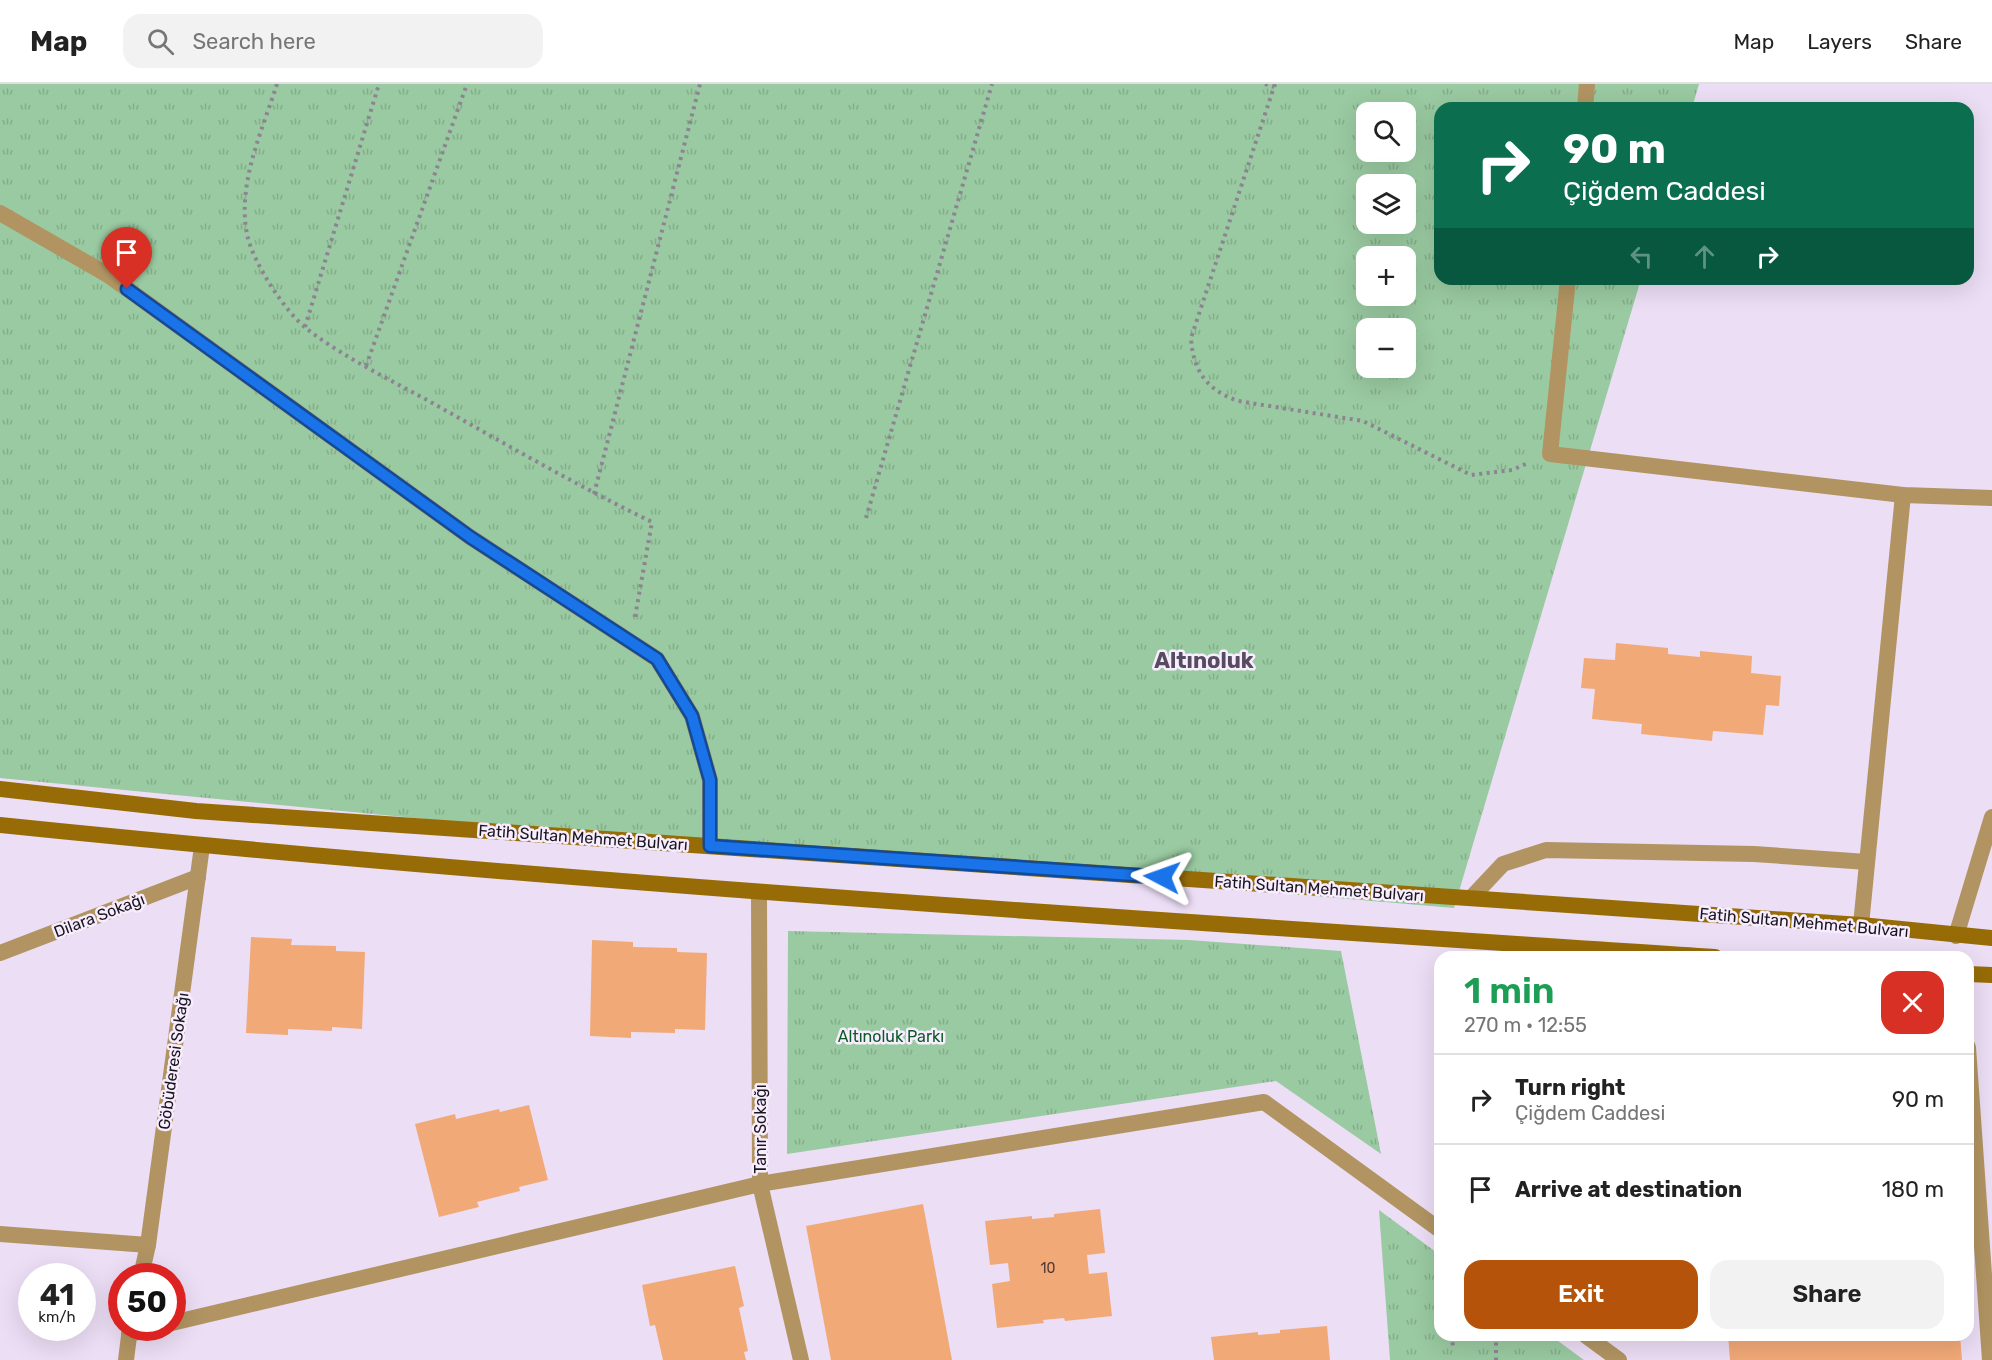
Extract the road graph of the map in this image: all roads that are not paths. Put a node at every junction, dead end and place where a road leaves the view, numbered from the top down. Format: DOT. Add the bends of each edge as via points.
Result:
graph roads {
  1 [pos="1587,84"];
  2 [pos="1586,102"];
  3 [pos="0,213"];
  4 [pos="1567,285"];
  5 [pos="1903,495"];
  6 [pos="1992,498"];
  7 [pos="0,789"];
  8 [pos="1992,817"];
  9 [pos="0,825"];
  10 [pos="202,846"];
  11 [pos="710,846"];
  12 [pos="1867,862"];
  13 [pos="198,877"];
  14 [pos="759,893"];
  15 [pos="1471,898"];
  16 [pos="1861,925"];
  17 [pos="1956,936"];
  18 [pos="1992,938"];
  19 [pos="1625,951"];
  20 [pos="0,953"];
  21 [pos="1974,974"];
  22 [pos="1992,975"];
  23 [pos="1974,1132"];
  24 [pos="760,1184"];
  25 [pos="1434,1226"];
  26 [pos="0,1234"];
  27 [pos="148,1245"];
  28 [pos="144,1263"];
  29 [pos="186,1320"];
  30 [pos="129,1341"];
  31 [pos="1593,1341"];
  32 [pos="126,1360"];
  33 [pos="801,1360"];
  34 [pos="1619,1360"];
  35 [pos="1990,1360"];
  1 -- 2 [label="street"];
  3 -- 11 [label="street" via="108,275 470,537 657,659 692,716 710,780"];
  4 -- 5 [label="street" via="1550,454"];
  5 -- 6 [label="street"];
  5 -- 12 [label="street"];
  7 -- 11 [label="main road, Fatih Sultan Mehmet Bulvarı" via="196,811"];
  8 -- 17 [label="street"];
  9 -- 10 [label="main road"];
  10 -- 13 [label="street, Göbüderesi Sokağı"];
  10 -- 14 [label="main road"];
  11 -- 15 [label="main road, Fatih Sultan Mehmet Bulvarı"];
  12 -- 15 [label="street" via="1754,854 1546,850 1503,864"];
  12 -- 16 [label="street"];
  13 -- 20 [label="street, Dilara Sokağı"];
  13 -- 27 [label="street, Göbüderesi Sokağı"];
  14 -- 19 [label="main road"];
  14 -- 24 [label="street, Tanır Sokağı"];
  15 -- 16 [label="main road, Fatih Sultan Mehmet Bulvarı"];
  16 -- 17 [label="main road, Fatih Sultan Mehmet Bulvarı"];
  17 -- 18 [label="main road, Fatih Sultan Mehmet Bulvarı"];
  21 -- 22 [label="main road"];
  23 -- 35 [label="street"];
  24 -- 25 [label="street" via="1264,1102"];
  24 -- 29 [label="street"];
  24 -- 33 [label="street, Tanır Sokağı"];
  26 -- 27 [label="street"];
  27 -- 28 [label="street, Göbüderesi Sokağı"];
  30 -- 32 [label="street"];
  31 -- 34 [label="street"];
}
